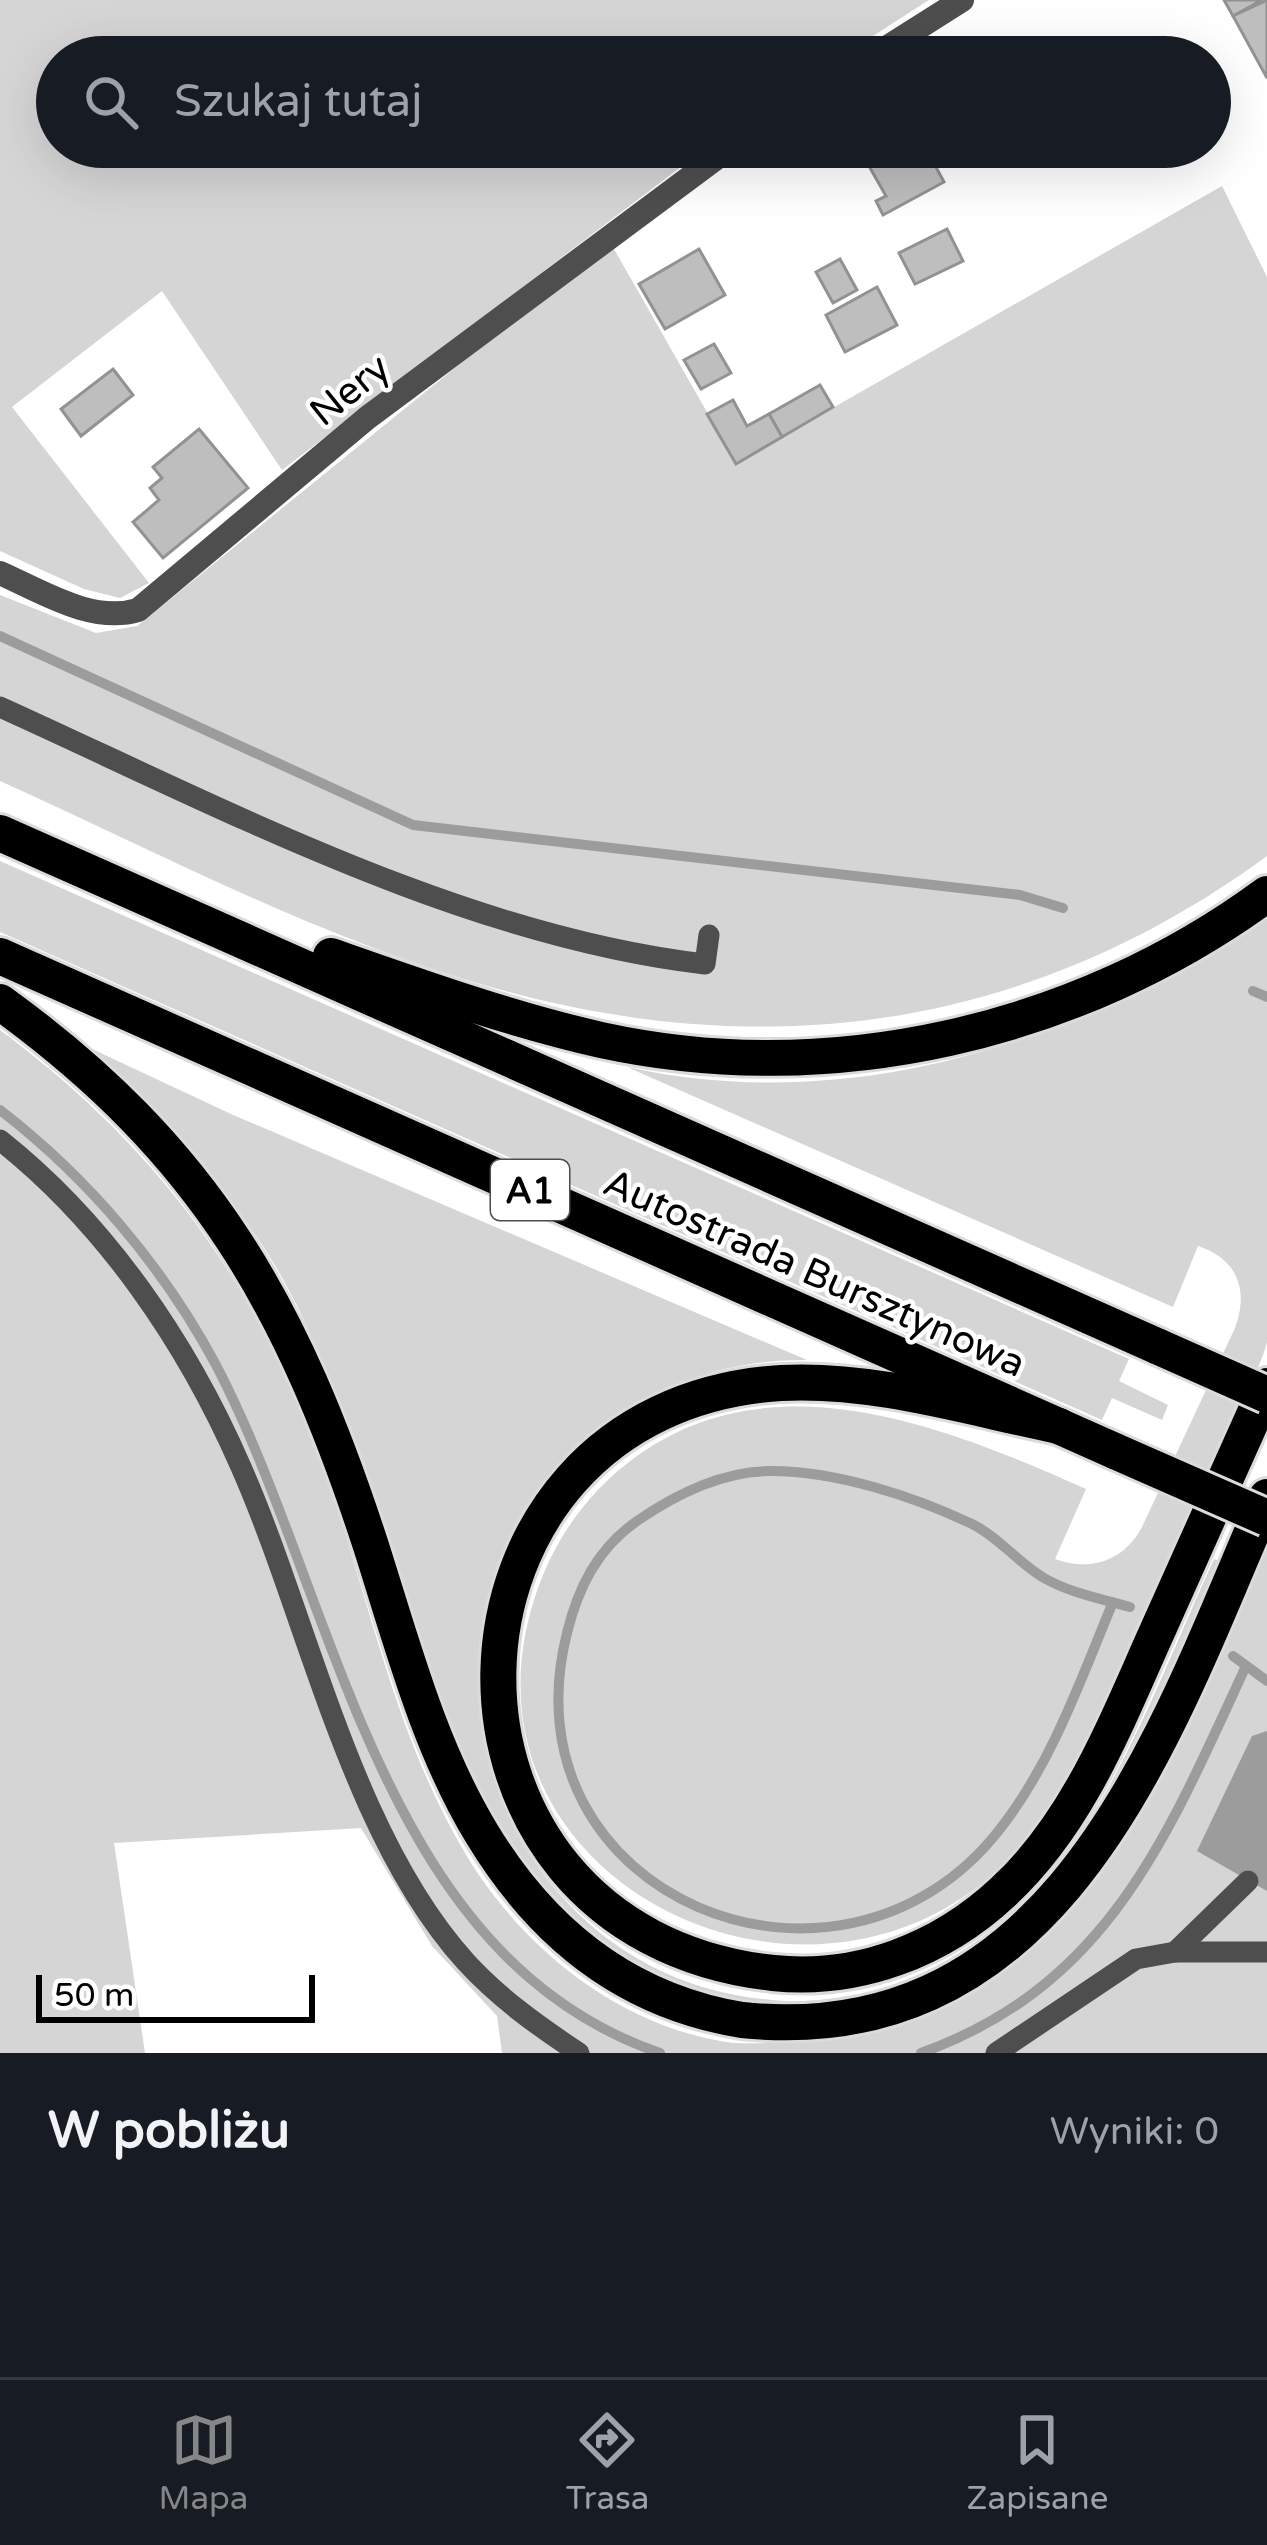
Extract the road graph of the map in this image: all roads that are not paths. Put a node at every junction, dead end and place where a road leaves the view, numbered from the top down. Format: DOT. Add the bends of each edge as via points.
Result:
graph roads {
  1 [pos="962,0"];
  2 [pos="905,36"];
  3 [pos="703,168"];
  4 [pos="0,573"];
  5 [pos="0,707"];
  6 [pos="0,833"];
  7 [pos="134,892"];
  8 [pos="1267,894"];
  9 [pos="710,934"];
  10 [pos="0,956"];
  11 [pos="0,1002"];
  12 [pos="0,1140"];
  13 [pos="1267,1386"];
  14 [pos="1267,1395"];
  15 [pos="1059,1426"];
  16 [pos="1267,1497"];
  17 [pos="1267,1518"];
  18 [pos="1247,1881"];
  19 [pos="1175,1952"];
  20 [pos="1267,1952"];
  21 [pos="579,2053"];
  22 [pos="996,2053"];
  1 -- 2 [label="street"];
  3 -- 4 [label="street, Nery" via="367,418 137,610 90,610"];
  5 -- 9 [label="lane" via="501,921 617,954 705,964"];
  6 -- 7 [label="highway, Autostrada Bursztynowa"];
  7 -- 8 [label="highway" via="539,1024 663,1050 763,1059 882,1052 1016,1020 1141,970"];
  7 -- 14 [label="highway, Autostrada Bursztynowa, bridge"];
  10 -- 15 [label="highway, Autostrada Bursztynowa / A1"];
  11 -- 16 [label="highway" via="130,1107 235,1236 318,1397 464,1804 539,1913 596,1964 660,1998 751,2021 848,2021 899,2011 1000,1960 1076,1887 1106,1839"];
  12 -- 21 [label="lane" via="98,1233 218,1418 344,1746 422,1901 495,1991"];
  13 -- 15 [label="highway" via="1085,1786 1032,1861 968,1921 898,1958 791,1975 717,1965 655,1942 578,1881 524,1801 495,1689 501,1634 526,1549 582,1469 680,1407 779,1384 876,1390"];
  15 -- 17 [label="highway, Autostrada Bursztynowa / A1, bridge"];
  18 -- 19 [label="lane"];
  19 -- 20 [label="lane"];
  19 -- 22 [label="lane" via="1121,1967"];
}
